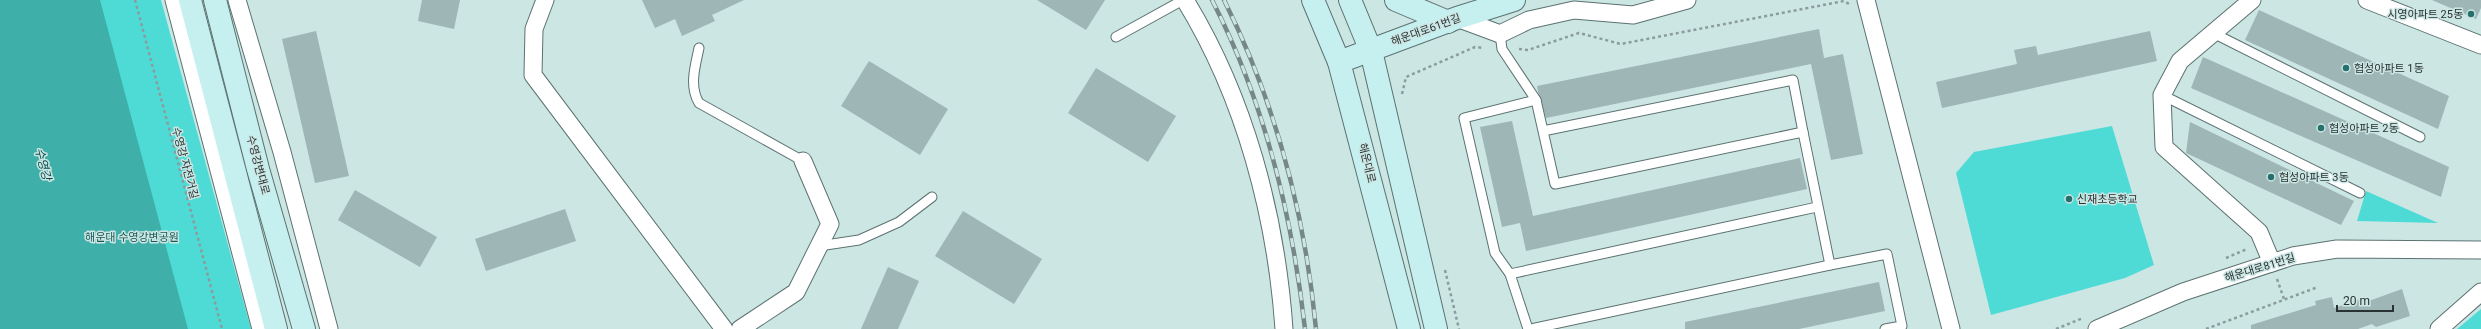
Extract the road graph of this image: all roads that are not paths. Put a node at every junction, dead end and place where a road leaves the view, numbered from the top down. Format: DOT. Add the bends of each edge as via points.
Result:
graph roads {
  1 [pos="174,0"];
  2 [pos="190,0"];
  3 [pos="216,0"];
  4 [pos="237,0"];
  5 [pos="545,0"];
  6 [pos="1184,0"];
  7 [pos="1313,0"];
  8 [pos="1350,0"];
  9 [pos="1396,0"];
  10 [pos="1514,0"];
  11 [pos="1594,0"];
  12 [pos="1687,0"];
  13 [pos="1866,0"];
  14 [pos="2252,0"];
  15 [pos="2367,0"];
  16 [pos="1576,5"];
  17 [pos="1606,13"];
  18 [pos="1452,20"];
  19 [pos="2213,34"];
  20 [pos="1116,38"];
  21 [pos="1501,42"];
  22 [pos="2481,45"];
  23 [pos="699,48"];
  24 [pos="1371,51"];
  25 [pos="1339,62"];
  26 [pos="2162,95"];
  27 [pos="1536,100"];
  28 [pos="1543,132"];
  29 [pos="1803,132"];
  30 [pos="2420,137"];
  31 [pos="804,161"];
  32 [pos="2360,193"];
  33 [pos="932,197"];
  34 [pos="1817,207"];
  35 [pos="819,246"];
  36 [pos="2481,250"];
  37 [pos="2272,263"];
  38 [pos="1830,265"];
  39 [pos="1510,274"];
  40 [pos="2481,292"];
  41 [pos="261,329"];
  42 [pos="276,329"];
  43 [pos="304,329"];
  44 [pos="329,329"];
  45 [pos="724,329"];
  46 [pos="740,329"];
  47 [pos="1284,329"];
  48 [pos="1409,329"];
  49 [pos="1436,329"];
  50 [pos="1528,329"];
  51 [pos="1531,329"];
  52 [pos="1885,329"];
  53 [pos="1951,329"];
  54 [pos="2097,329"];
  55 [pos="2439,329"];
  1 -- 41 [label="street"];
  2 -- 42 [label="main road"];
  3 -- 43 [label="main road, 수영강변대로" via="258,169"];
  4 -- 44 [label="street" via="282,152"];
  5 -- 45 [label="street" via="534,29 532,75"];
  6 -- 20 [label="lane"];
  6 -- 47 [label="street" via="1208,37 1234,98 1258,175 1272,236"];
  7 -- 25 [label="main road, 해운대로"];
  8 -- 24 [label="main road"];
  9 -- 18 [label="main road"];
  10 -- 18 [label="main road, 해운대로61번길"];
  11 -- 17 [label="street"];
  12 -- 17 [label="street" via="1633,15"];
  13 -- 53 [label="street"];
  14 -- 19 [label="street"];
  15 -- 22 [label="street"];
  16 -- 17 [label="street"];
  16 -- 21 [label="street" via="1529,20"];
  18 -- 21 [label="street"];
  18 -- 24 [label="main road, 해운대로61번길"];
  19 -- 26 [label="street" via="2180,61"];
  19 -- 30 [label="lane"];
  21 -- 27 [label="lane"];
  23 -- 31 [label="lane" via="693,93 699,103"];
  24 -- 25 [label="main road, 해운대로61번길"];
  24 -- 49 [label="main road"];
  25 -- 48 [label="main road, 해운대로"];
  26 -- 32 [label="lane"];
  26 -- 37 [label="street" via="2164,147 2259,232"];
  27 -- 28 [label="lane"];
  27 -- 39 [label="lane" via="1464,118 1495,253"];
  28 -- 29 [label="lane" via="1555,184"];
  28 -- 29 [label="lane" via="1793,80"];
  29 -- 34 [label="lane"];
  31 -- 35 [label="street" via="830,224"];
  33 -- 35 [label="lane" via="899,222 859,240"];
  34 -- 38 [label="lane"];
  34 -- 39 [label="lane"];
  35 -- 46 [label="street" via="796,292"];
  36 -- 37 [label="street, 해운대로81번길" via="2337,249 2293,256"];
  37 -- 54 [label="street, 해운대로81번길" via="2183,292"];
  38 -- 51 [label="lane"];
  38 -- 52 [label="lane" via="1887,254 1902,326"];
  39 -- 50 [label="lane"];
  40 -- 55 [label="street"];
}
